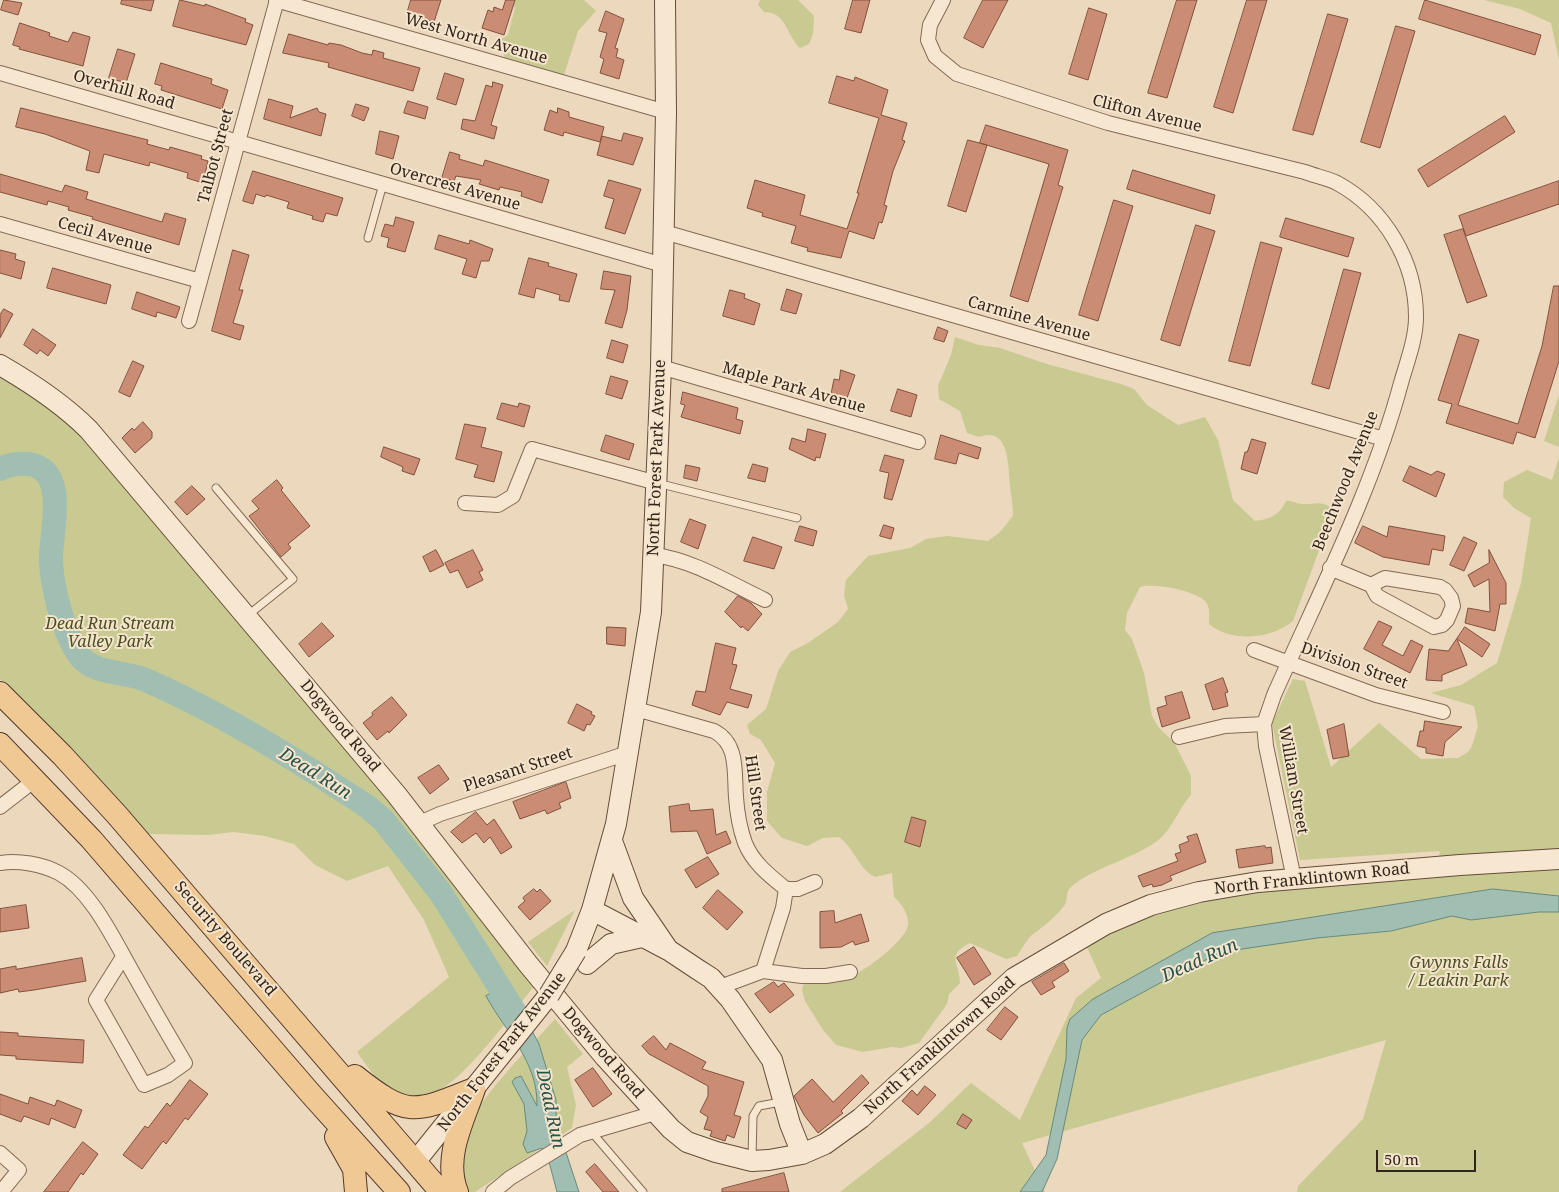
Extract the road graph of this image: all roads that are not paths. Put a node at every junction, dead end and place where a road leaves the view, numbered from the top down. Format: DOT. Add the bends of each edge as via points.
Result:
graph roads {
  1 [pos="276,0"];
  2 [pos="665,0"];
  3 [pos="943,0"];
  4 [pos="0,73"];
  5 [pos="666,112"];
  6 [pos="238,142"];
  7 [pos="383,184"];
  8 [pos="1365,202"];
  9 [pos="0,224"];
  10 [pos="664,232"];
  11 [pos="368,238"];
  12 [pos="663,265"];
  13 [pos="200,281"];
  14 [pos="189,321"];
  15 [pos="0,365"];
  16 [pos="661,367"];
  17 [pos="1384,439"];
  18 [pos="918,442"];
  19 [pos="657,483"];
  20 [pos="216,488"];
  21 [pos="466,503"];
  22 [pos="797,518"];
  23 [pos="654,555"];
  24 [pos="1330,568"];
  25 [pos="1371,585"];
  26 [pos="765,600"];
  27 [pos="247,616"];
  28 [pos="1254,650"];
  29 [pos="1288,662"];
  30 [pos="0,693"];
  31 [pos="636,709"];
  32 [pos="1443,712"];
  33 [pos="1264,724"];
  34 [pos="1179,737"];
  35 [pos="0,744"];
  36 [pos="628,753"];
  37 [pos="36,779"];
  38 [pos="0,807"];
  39 [pos="420,823"];
  40 [pos="612,841"];
  41 [pos="1559,859"];
  42 [pos="0,863"];
  43 [pos="1294,879"];
  44 [pos="815,882"];
  45 [pos="786,889"];
  46 [pos="592,910"];
  47 [pos="642,937"];
  48 [pos="670,951"];
  49 [pos="124,957"];
  50 [pos="581,957"];
  51 [pos="763,971"];
  52 [pos="850,972"];
  53 [pos="720,987"];
  54 [pos="318,1047"];
  55 [pos="479,1084"];
  56 [pos="310,1093"];
  57 [pos="783,1102"];
  58 [pos="655,1112"];
  59 [pos="593,1133"];
  60 [pos="0,1153"];
  61 [pos="802,1154"];
  62 [pos="752,1161"];
  63 [pos="415,1162"];
  64 [pos="395,1190"];
  65 [pos="1,1192"];
  66 [pos="356,1192"];
  67 [pos="441,1192"];
  68 [pos="457,1192"];
  69 [pos="493,1192"];
  70 [pos="642,1192"];
  1 -- 5 [label="street, West North Avenue"];
  1 -- 6 [label="street, Talbot Street"];
  2 -- 5 [label="street, North Forest Park Avenue"];
  3 -- 8 [label="street, Clifton Avenue" via="928,33 929,46 944,64 958,74 1108,124 1305,172 1336,183"];
  4 -- 6 [label="street, Overhill Road"];
  5 -- 10 [label="street, North Forest Park Avenue"];
  6 -- 7 [label="street, Overcrest Avenue"];
  6 -- 13 [label="street, Talbot Street"];
  7 -- 11 [label="lane"];
  7 -- 12 [label="street, Overcrest Avenue"];
  8 -- 17 [label="street, Beechwood Avenue" via="1400,248 1414,289 1414,336"];
  9 -- 13 [label="street, Cecil Avenue"];
  10 -- 12 [label="street, North Forest Park Avenue"];
  10 -- 17 [label="street, Carmine Avenue"];
  12 -- 16 [label="street, North Forest Park Avenue"];
  13 -- 14 [label="street, Talbot Street"];
  15 -- 27 [label="street, Dogwood Road" via="41,390 84,425"];
  16 -- 18 [label="street, Maple Park Avenue"];
  16 -- 19 [label="street, North Forest Park Avenue"];
  17 -- 24 [label="street, Beechwood Avenue"];
  19 -- 21 [label="street" via="532,450 513,496 498,505"];
  19 -- 22 [label="lane"];
  19 -- 23 [label="street, North Forest Park Avenue"];
  20 -- 27 [label="lane" via="292,578"];
  23 -- 26 [label="street" via="689,563"];
  23 -- 31 [label="street, North Forest Park Avenue" via="649,632"];
  24 -- 25 [label="street"];
  24 -- 29 [label="street, Beechwood Avenue"];
  25 -- 25 [label="street" via="1385,578 1440,587 1449,593 1453,606 1447,620 1434,627 1377,596"];
  27 -- 39 [label="street, Dogwood Road"];
  28 -- 29 [label="street, Division Street"];
  29 -- 32 [label="street, Division Street" via="1376,694"];
  29 -- 33 [label="street, William Street"];
  30 -- 54 [label="main road, Security Boulevard" via="117,815"];
  31 -- 36 [label="street, North Forest Park Avenue"];
  31 -- 45 [label="street, Hill Street" via="722,735 730,745 734,760 736,799 745,843 761,868"];
  33 -- 34 [label="street" via="1225,726"];
  33 -- 43 [label="street, William Street"];
  35 -- 37 [label="main road"];
  36 -- 39 [label="street, Pleasant Street"];
  36 -- 40 [label="street, North Forest Park Avenue"];
  37 -- 38 [label="street"];
  37 -- 56 [label="main road"];
  39 -- 58 [label="street, Dogwood Road" via="528,964"];
  40 -- 46 [label="street, North Forest Park Avenue"];
  40 -- 48 [label="street" via="633,898"];
  41 -- 43 [label="street, North Franklintown Road"];
  42 -- 49 [label="street" via="13,861 59,873 79,890"];
  43 -- 61 [label="street, North Franklintown Road" via="1226,886 1174,898 1106,924 1014,978 860,1118 825,1144"];
  44 -- 45 [label="street" via="798,889"];
  45 -- 51 [label="street"];
  46 -- 47 [label="street"];
  46 -- 50 [label="street, North Forest Park Avenue"];
  47 -- 48 [label="street"];
  47 -- 50 [label="street" via="611,944"];
  48 -- 53 [label="street"];
  49 -- 49 [label="street" via="185,1063 168,1075 144,1085 96,1000"];
  50 -- 55 [label="street, North Forest Park Avenue, bridge"];
  51 -- 52 [label="street" via="802,976"];
  51 -- 53 [label="street"];
  53 -- 57 [label="street" via="772,1060"];
  54 -- 55 [label="main road" via="386,1100 400,1106 429,1106"];
  54 -- 63 [label="main road, Security Boulevard"];
  55 -- 63 [label="street, North Forest Park Avenue"];
  55 -- 68 [label="main road" via="452,1156"];
  56 -- 64 [label="main road"];
  56 -- 66 [label="main road" via="351,1162"];
  57 -- 61 [label="street"];
  57 -- 62 [label="lane" via="759,1106 753,1116"];
  58 -- 59 [label="street"];
  58 -- 62 [label="street, North Franklintown Road" via="687,1142"];
  59 -- 69 [label="street" via="565,1144"];
  59 -- 70 [label="lane"];
  60 -- 65 [label="street" via="19,1170"];
  61 -- 62 [label="street, North Franklintown Road"];
  63 -- 64 [label="main road"];
  63 -- 67 [label="main road, Security Boulevard"];
}
